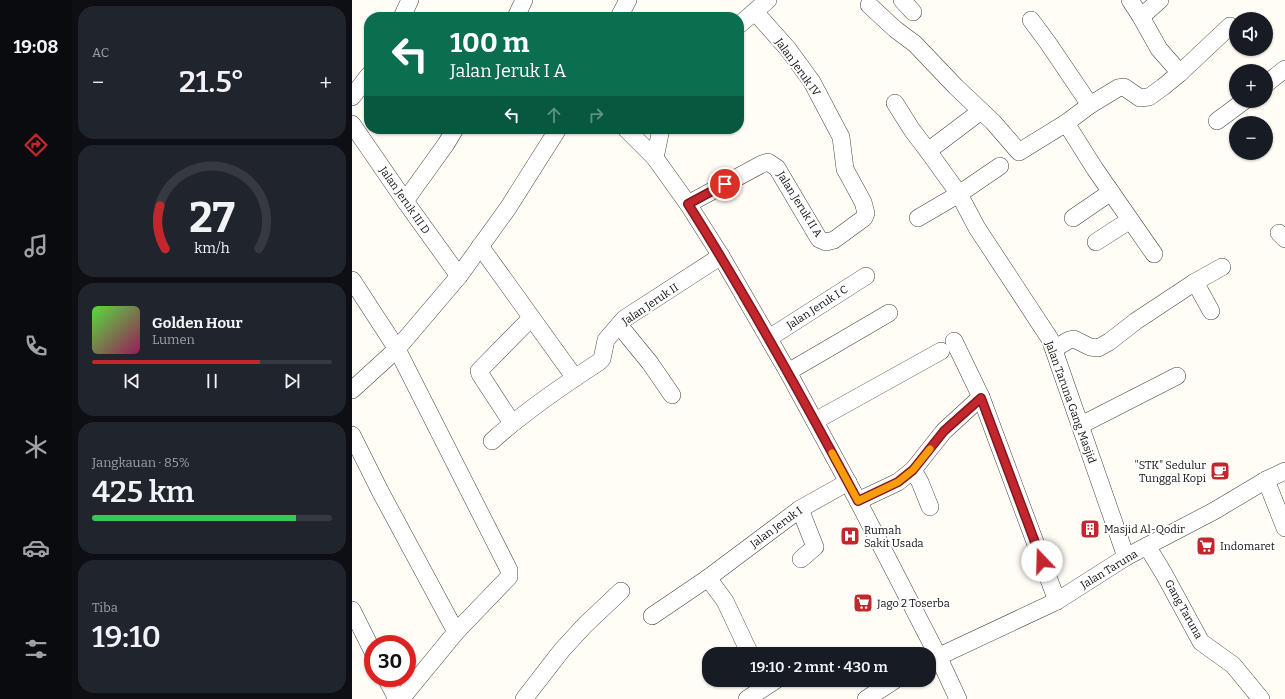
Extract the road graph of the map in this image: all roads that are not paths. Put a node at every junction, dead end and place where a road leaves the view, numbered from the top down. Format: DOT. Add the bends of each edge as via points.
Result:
graph roads {
  1 [pos="410,0"];
  2 [pos="524,0"];
  3 [pos="628,0"];
  4 [pos="768,0"];
  5 [pos="1130,0"];
  6 [pos="1160,0"];
  7 [pos="869,5"];
  8 [pos="404,12"];
  9 [pos="518,12"];
  10 [pos="622,12"];
  11 [pos="755,12"];
  12 [pos="1141,17"];
  13 [pos="1031,20"];
  14 [pos="744,21"];
  15 [pos="1229,27"];
  16 [pos="1285,69"];
  17 [pos="1180,73"];
  18 [pos="1273,78"];
  19 [pos="364,82"];
  20 [pos="352,98"];
  21 [pos="895,103"];
  22 [pos="1090,105"];
  23 [pos="1235,108"];
  24 [pos="981,111"];
  25 [pos="1218,121"];
  26 [pos="1066,123"];
  27 [pos="364,134"];
  28 [pos="452,134"];
  29 [pos="555,134"];
  30 [pos="631,134"];
  31 [pos="660,134"];
  32 [pos="928,151"];
  33 [pos="655,158"];
  34 [pos="1000,166"];
  35 [pos="1111,192"];
  36 [pos="959,194"];
  37 [pos="404,200"];
  38 [pos="688,204"];
  39 [pos="918,218"];
  40 [pos="1073,218"];
  41 [pos="1130,220"];
  42 [pos="848,231"];
  43 [pos="1096,242"];
  44 [pos="480,246"];
  45 [pos="1154,254"];
  46 [pos="721,256"];
  47 [pos="1222,267"];
  48 [pos="459,276"];
  49 [pos="866,276"];
  50 [pos="1195,282"];
  51 [pos="353,283"];
  52 [pos="1211,312"];
  53 [pos="889,313"];
  54 [pos="531,318"];
  55 [pos="619,325"];
  56 [pos="769,338"];
  57 [pos="954,341"];
  58 [pos="1054,348"];
  59 [pos="397,349"];
  60 [pos="941,351"];
  61 [pos="788,372"];
  62 [pos="1177,376"];
  63 [pos="575,378"];
  64 [pos="352,390"];
  65 [pos="672,395"];
  66 [pos="981,398"];
  67 [pos="815,421"];
  68 [pos="512,423"];
  69 [pos="1080,425"];
  70 [pos="352,435"];
  71 [pos="492,441"];
  72 [pos="913,470"];
  73 [pos="1285,471"];
  74 [pos="1266,480"];
  75 [pos="848,482"];
  76 [pos="858,501"];
  77 [pos="930,507"];
  78 [pos="800,509"];
  79 [pos="1285,528"];
  80 [pos="1148,546"];
  81 [pos="1126,558"];
  82 [pos="801,559"];
  83 [pos="708,578"];
  84 [pos="622,592"];
  85 [pos="1057,601"];
  86 [pos="352,610"];
  87 [pos="652,616"];
  88 [pos="456,632"];
  89 [pos="364,635"];
  90 [pos="747,647"];
  91 [pos="928,647"];
  92 [pos="936,657"];
  93 [pos="936,663"];
  94 [pos="391,687"];
  95 [pos="769,687"];
  96 [pos="884,687"];
  97 [pos="397,699"];
  98 [pos="401,699"];
  99 [pos="524,699"];
  100 [pos="747,699"];
  101 [pos="866,699"];
  102 [pos="958,699"];
  103 [pos="1262,699"];
  1 -- 8 [label="street"];
  2 -- 9 [label="street"];
  3 -- 10 [label="street"];
  4 -- 11 [label="street"];
  5 -- 12 [label="street"];
  6 -- 12 [label="street"];
  7 -- 24 [label="street" via="915,44"];
  11 -- 14 [label="street"];
  11 -- 42 [label="street, Jalan Jeruk IV" via="788,49 812,82 841,137 845,169 863,202 866,213 864,218"];
  12 -- 17 [label="street" via="1159,49"];
  13 -- 22 [label="street"];
  15 -- 17 [label="street"];
  16 -- 18 [label="street"];
  17 -- 22 [label="street" via="1149,97 1140,98 1124,87"];
  19 -- 20 [label="street"];
  21 -- 32 [label="street, Jalan Taruna Gang Masjid"];
  22 -- 26 [label="street"];
  23 -- 25 [label="street"];
  24 -- 26 [label="street" via="1019,152"];
  24 -- 32 [label="street"];
  26 -- 35 [label="street"];
  27 -- 37 [label="street, Jalan Jeruk III D"];
  28 -- 37 [label="street"];
  29 -- 44 [label="street" via="508,208"];
  30 -- 33 [label="street"];
  31 -- 33 [label="street"];
  32 -- 36 [label="street, Jalan Taruna Gang Masjid"];
  33 -- 38 [label="street"];
  34 -- 36 [label="street"];
  35 -- 40 [label="street"];
  35 -- 41 [label="street"];
  36 -- 39 [label="street"];
  36 -- 58 [label="street, Jalan Taruna Gang Masjid" via="977,228"];
  37 -- 48 [label="street, Jalan Jeruk III D"];
  38 -- 42 [label="street, Jalan Jeruk II A" via="768,162 777,168 819,239 826,242 834,240"];
  38 -- 46 [label="street"];
  41 -- 43 [label="street"];
  41 -- 45 [label="street"];
  44 -- 48 [label="street"];
  44 -- 54 [label="street"];
  46 -- 55 [label="street, Jalan Jeruk II" via="624,319"];
  46 -- 56 [label="street"];
  47 -- 50 [label="street"];
  48 -- 59 [label="street"];
  49 -- 56 [label="street, Jalan Jeruk I C"];
  50 -- 52 [label="street"];
  50 -- 58 [label="street" via="1098,348 1074,339"];
  51 -- 59 [label="street"];
  53 -- 61 [label="street"];
  54 -- 63 [label="street"];
  54 -- 68 [label="street" via="479,371"];
  55 -- 63 [label="street, Jalan Jeruk II" via="606,340 602,359"];
  55 -- 65 [label="street"];
  56 -- 61 [label="street"];
  57 -- 66 [label="street"];
  58 -- 69 [label="street, Jalan Taruna Gang Masjid"];
  59 -- 64 [label="street"];
  59 -- 88 [label="street" via="509,570 509,577"];
  60 -- 67 [label="street"];
  61 -- 67 [label="street"];
  62 -- 69 [label="street"];
  63 -- 68 [label="street, Jalan Jeruk II"];
  66 -- 72 [label="street" via="944,431"];
  66 -- 85 [label="street"];
  67 -- 75 [label="street"];
  68 -- 71 [label="street, Jalan Jeruk II"];
  69 -- 81 [label="street, Jalan Taruna Gang Masjid"];
  70 -- 88 [label="street"];
  72 -- 76 [label="street" via="898,482"];
  72 -- 77 [label="street"];
  73 -- 74 [label="street, Jalan Taruna"];
  74 -- 79 [label="street"];
  74 -- 80 [label="street, Jalan Taruna"];
  75 -- 76 [label="street"];
  75 -- 78 [label="street, Jalan Jeruk I"];
  76 -- 91 [label="street"];
  78 -- 82 [label="street" via="815,547"];
  78 -- 83 [label="street, Jalan Jeruk I"];
  80 -- 81 [label="street, Jalan Taruna"];
  80 -- 103 [label="street, Gang Taruna" via="1201,642 1233,665"];
  81 -- 85 [label="street, Jalan Taruna"];
  83 -- 87 [label="street, Jalan Jeruk I"];
  83 -- 90 [label="street" via="725,601"];
  84 -- 99 [label="street" via="562,650"];
  85 -- 92 [label="street, Jalan Taruna"];
  86 -- 89 [label="street"];
  88 -- 98 [label="street"];
  93 -- 102 [label="street"];
  94 -- 97 [label="street"];
  95 -- 100 [label="street"];
  96 -- 101 [label="street"];
}
